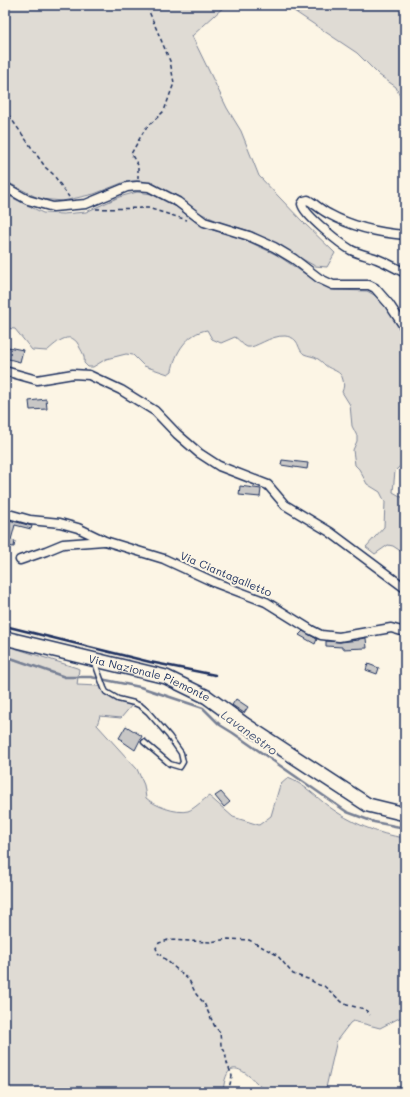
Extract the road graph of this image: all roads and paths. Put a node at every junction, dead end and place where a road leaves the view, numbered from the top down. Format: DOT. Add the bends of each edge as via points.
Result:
graph roads {
  1 [pos="148,5"];
  2 [pos="5,110"];
  3 [pos="137,186"];
  4 [pos="5,187"];
  5 [pos="74,205"];
  6 [pos="90,209"];
  7 [pos="189,220"];
  8 [pos="405,235"];
  9 [pos="405,273"];
  10 [pos="405,328"];
  11 [pos="5,371"];
  12 [pos="5,512"];
  13 [pos="105,540"];
  14 [pos="20,560"];
  15 [pos="405,588"];
  16 [pos="405,632"];
  17 [pos="5,638"];
  18 [pos="95,663"];
  19 [pos="144,742"];
  20 [pos="405,814"];
  21 [pos="370,1015"];
  22 [pos="228,1092"];
  1 -- 3 [label="path" via="170,61 174,83 164,111 144,129 131,154 138,165"];
  2 -- 5 [label="path"];
  3 -- 5 [label="street" via="127,187 86,204"];
  3 -- 10 [label="street" via="149,187 178,202 204,222 274,247 333,285 369,285 376,288"];
  4 -- 5 [label="street" via="28,200 53,207"];
  6 -- 7 [label="path" via="148,208"];
  8 -- 9 [label="street" via="391,234 337,218 308,200 302,204 314,220 351,250"];
  11 -- 15 [label="street" via="37,380 73,374 88,375 122,390 155,411 199,453 219,466 268,485 285,505 330,532"];
  12 -- 13 [label="street, Via Ciantagalletto" via="30,520 78,528"];
  13 -- 14 [label="street, Via Ciantagalletto" via="63,544"];
  13 -- 16 [label="street, Via Ciantagalletto" via="164,559 216,584 266,602 322,634 339,637 391,628"];
  17 -- 18 [label="main road, Via Nazionale Piemonte"];
  18 -- 19 [label="lane" via="106,692 118,699 141,706 148,712 181,753 183,762 180,767 170,764"];
  18 -- 20 [label="main road, Via Nazionale Piemonte" via="166,677 202,694 368,805"];
  21 -- 22 [label="path" via="365,1009 342,1002 324,986 292,974 276,955 248,940 228,938 210,942 175,940 159,943 156,948 158,953 189,980 220,1032 221,1045 232,1076"];
}
